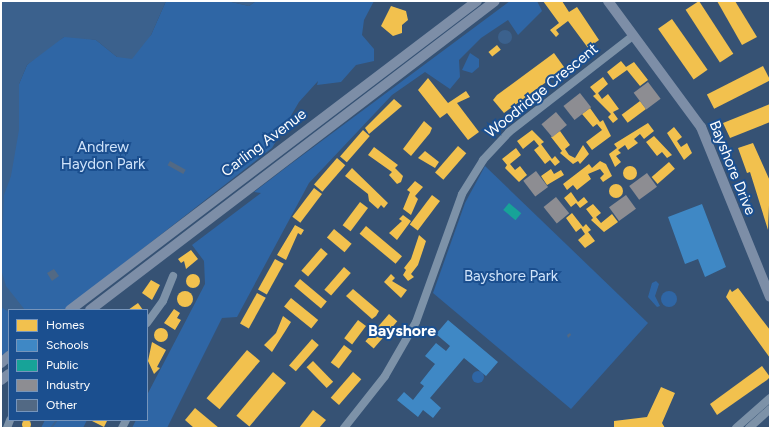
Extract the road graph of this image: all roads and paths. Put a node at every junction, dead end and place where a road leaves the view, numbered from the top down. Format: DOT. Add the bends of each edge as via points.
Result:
graph roads {
  1 [pos="495,1"];
  2 [pos="608,1"];
  3 [pos="475,2"];
  4 [pos="479,13"];
  5 [pos="634,35"];
  6 [pos="173,276"];
  7 [pos="770,297"];
  8 [pos="71,309"];
  9 [pos="91,309"];
  10 [pos="148,322"];
  11 [pos="770,398"];
  12 [pos="770,409"];
  13 [pos="344,428"];
  14 [pos="736,428"];
  15 [pos="749,428"];
  1 -- 4 [label="main road, Carling Avenue"];
  2 -- 5 [label="main road, Bayshore Drive"];
  3 -- 4 [label="main road"];
  3 -- 8 [label="main road, Carling Avenue"];
  4 -- 9 [label="main road, Carling Avenue"];
  5 -- 7 [label="main road, Bayshore Drive" via="701,127"];
  5 -- 13 [label="street, Woodridge Crescent" via="509,132 483,160 462,194 416,322 385,376"];
  6 -- 10 [label="street" via="163,301"];
  11 -- 14 [label="street"];
  12 -- 15 [label="street"];
}
